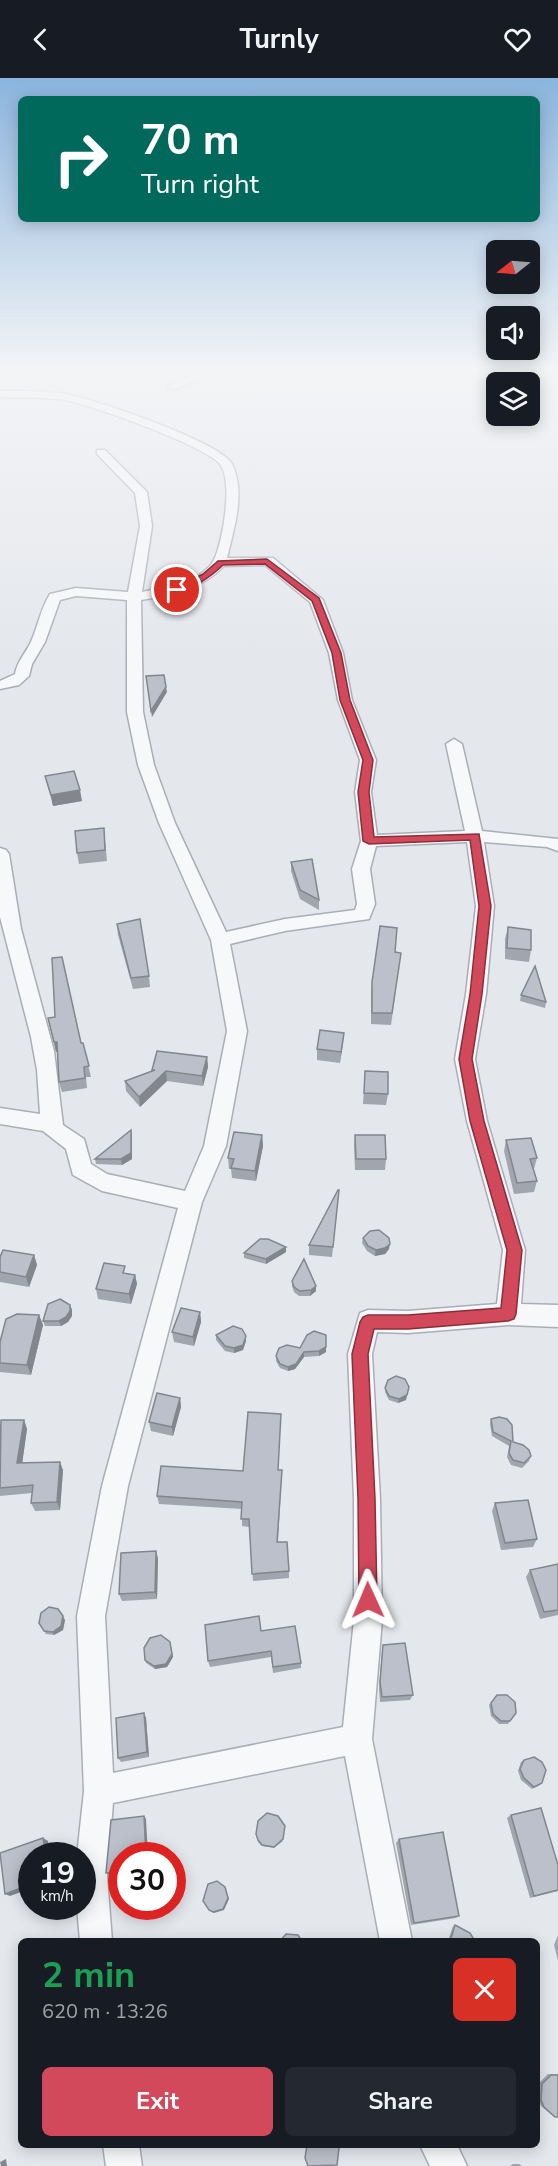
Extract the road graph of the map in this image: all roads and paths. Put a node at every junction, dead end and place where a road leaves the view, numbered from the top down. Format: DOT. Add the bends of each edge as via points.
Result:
graph roads {
  1 [pos="114,465"];
  2 [pos="226,465"];
  3 [pos="220,562"];
  4 [pos="134,597"];
  5 [pos="0,685"];
  6 [pos="454,744"];
  7 [pos="475,836"];
  8 [pos="369,841"];
  9 [pos="558,846"];
  10 [pos="0,854"];
  11 [pos="220,940"];
  12 [pos="0,1116"];
  13 [pos="52,1124"];
  14 [pos="191,1202"];
  15 [pos="508,1314"];
  16 [pos="558,1316"];
  17 [pos="357,1739"];
  18 [pos="99,1791"];
  19 [pos="96,1938"];
  20 [pos="395,1938"];
  21 [pos="121,2148"];
  22 [pos="440,2148"];
  23 [pos="124,2166"];
  24 [pos="449,2166"];
  1 -- 4 [label="street" via="141,492 146,526"];
  2 -- 3 [label="street" via="231,476 232,512"];
  3 -- 4 [label="street" via="206,576 177,590"];
  3 -- 8 [label="street" via="267,561 316,600 336,653 345,700 368,760 363,792"];
  4 -- 5 [label="street" via="76,592 55,597 49,604 37,644 24,663 22,676"];
  4 -- 11 [label="street" via="135,712 146,765 167,823"];
  6 -- 7 [label="street"];
  7 -- 8 [label="street"];
  7 -- 9 [label="street" via="550,842"];
  7 -- 15 [label="street" via="485,906 465,1059 477,1121 514,1250"];
  8 -- 11 [label="street" via="361,870 366,904 363,915 285,925"];
  10 -- 13 [label="street" via="14,940 44,1051"];
  11 -- 14 [label="street" via="237,1031 215,1146"];
  12 -- 13 [label="street"];
  13 -- 14 [label="street" via="53,1129 76,1145 81,1169 102,1182"];
  14 -- 18 [label="street" via="116,1486 91,1617"];
  15 -- 16 [label="street"];
  15 -- 17 [label="street" via="368,1322 360,1354 368,1620"];
  17 -- 18 [label="street"];
  17 -- 20 [label="street"];
  18 -- 19 [label="street" via="91,1876"];
  21 -- 23 [label="street"];
  22 -- 24 [label="street"];
}
